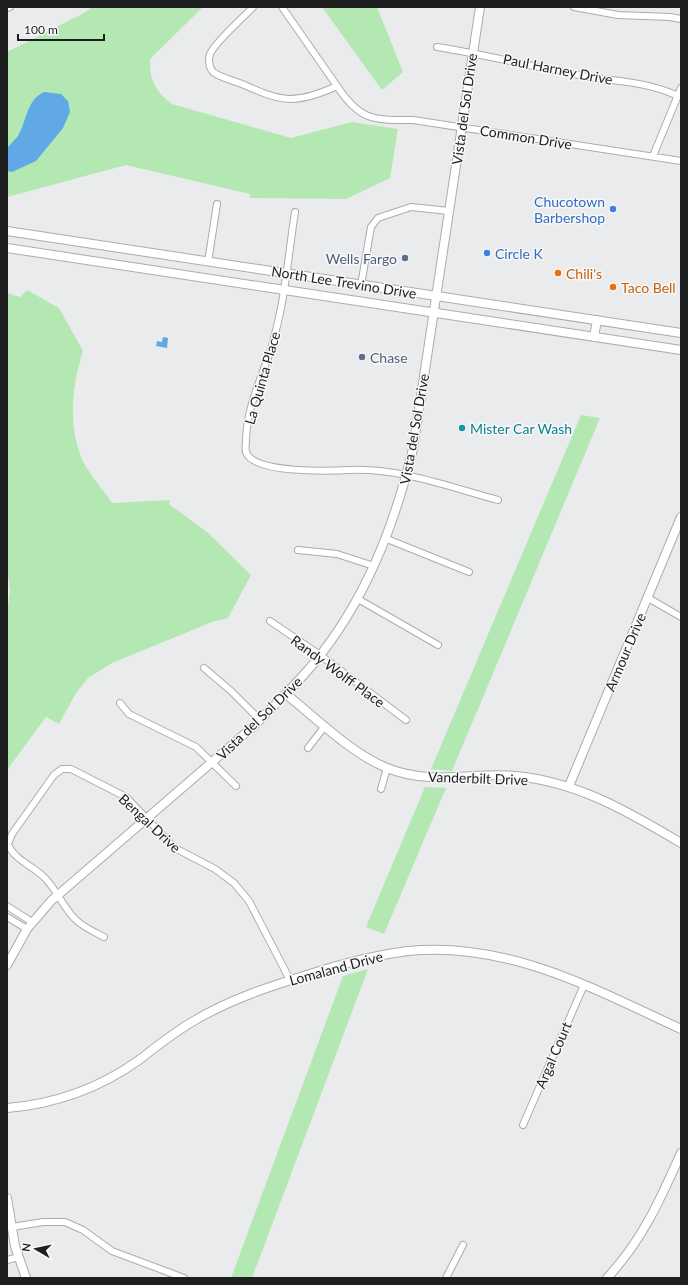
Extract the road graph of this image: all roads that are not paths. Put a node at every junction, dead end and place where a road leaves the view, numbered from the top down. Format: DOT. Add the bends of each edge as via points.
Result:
graph roads {
  1 [pos="253,7"];
  2 [pos="282,7"];
  3 [pos="480,7"];
  4 [pos="574,7"];
  5 [pos="681,19"];
  6 [pos="437,47"];
  7 [pos="473,52"];
  8 [pos="337,86"];
  9 [pos="681,88"];
  10 [pos="678,96"];
  11 [pos="462,128"];
  12 [pos="653,156"];
  13 [pos="681,161"];
  14 [pos="217,204"];
  15 [pos="449,211"];
  16 [pos="295,212"];
  17 [pos="7,231"];
  18 [pos="7,248"];
  19 [pos="208,262"];
  20 [pos="286,273"];
  21 [pos="361,285"];
  22 [pos="284,290"];
  23 [pos="436,296"];
  24 [pos="434,312"];
  25 [pos="597,320"];
  26 [pos="681,333"];
  27 [pos="594,337"];
  28 [pos="681,350"];
  29 [pos="406,476"];
  30 [pos="498,500"];
  31 [pos="681,517"];
  32 [pos="387,539"];
  33 [pos="298,550"];
  34 [pos="374,566"];
  35 [pos="469,572"];
  36 [pos="648,598"];
  37 [pos="358,599"];
  38 [pos="681,617"];
  39 [pos="270,621"];
  40 [pos="438,645"];
  41 [pos="320,655"];
  42 [pos="204,668"];
  43 [pos="287,695"];
  44 [pos="120,703"];
  45 [pos="260,720"];
  46 [pos="406,720"];
  47 [pos="325,726"];
  48 [pos="308,748"];
  49 [pos="211,763"];
  50 [pos="387,768"];
  51 [pos="236,786"];
  52 [pos="569,786"];
  53 [pos="381,789"];
  54 [pos="148,818"];
  55 [pos="681,843"];
  56 [pos="59,894"];
  57 [pos="7,906"];
  58 [pos="7,916"];
  59 [pos="32,922"];
  60 [pos="27,929"];
  61 [pos="104,937"];
  62 [pos="7,965"];
  63 [pos="290,980"];
  64 [pos="584,984"];
  65 [pos="681,1028"];
  66 [pos="7,1108"];
  67 [pos="523,1125"];
  68 [pos="681,1153"];
  69 [pos="7,1198"];
  70 [pos="12,1227"];
  71 [pos="463,1245"];
  72 [pos="18,1257"];
  73 [pos="7,1260"];
  74 [pos="26,1278"];
  75 [pos="184,1278"];
  76 [pos="446,1278"];
  77 [pos="607,1278"];
  1 -- 8 [label="street" via="212,51 209,61 213,72 265,95 282,99 307,97"];
  2 -- 8 [label="street, Common Drive"];
  3 -- 7 [label="main road, Vista del Sol Drive"];
  4 -- 5 [label="street" via="618,15"];
  6 -- 7 [label="street, Paul Harney Drive"];
  7 -- 10 [label="street, Paul Harney Drive" via="589,77 638,83"];
  7 -- 11 [label="main road, Vista del Sol Drive"];
  8 -- 11 [label="street, Common Drive" via="356,110 370,117 412,120"];
  9 -- 10 [label="street"];
  10 -- 12 [label="street"];
  11 -- 12 [label="street, Common Drive"];
  11 -- 15 [label="main road, Vista del Sol Drive"];
  12 -- 13 [label="street, Common Drive"];
  14 -- 19 [label="street"];
  15 -- 21 [label="street" via="411,208 378,218 371,227"];
  15 -- 23 [label="main road, Vista del Sol Drive"];
  16 -- 20 [label="street, La Quinta Place"];
  17 -- 19 [label="main road, North Lee Trevino Drive"];
  18 -- 22 [label="main road, North Lee Trevino Drive"];
  19 -- 20 [label="main road, North Lee Trevino Drive"];
  20 -- 21 [label="main road, North Lee Trevino Drive"];
  20 -- 22 [label="street, La Quinta Place"];
  21 -- 23 [label="main road, North Lee Trevino Drive"];
  22 -- 24 [label="main road, North Lee Trevino Drive"];
  22 -- 29 [label="street, La Quinta Place" via="274,336 248,416 248,454 259,462 283,469 308,472 380,470"];
  23 -- 24 [label="main road, Vista del Sol Drive"];
  23 -- 25 [label="main road, North Lee Trevino Drive"];
  24 -- 27 [label="main road, North Lee Trevino Drive"];
  24 -- 29 [label="main road, Vista del Sol Drive" via="414,445"];
  25 -- 26 [label="main road, North Lee Trevino Drive"];
  25 -- 27 [label="main road"];
  27 -- 28 [label="main road, North Lee Trevino Drive"];
  29 -- 30 [label="street"];
  29 -- 32 [label="main road, Vista del Sol Drive"];
  31 -- 36 [label="main road, Armour Drive"];
  32 -- 34 [label="main road, Vista del Sol Drive"];
  32 -- 35 [label="street"];
  33 -- 34 [label="street" via="337,554"];
  34 -- 37 [label="main road, Vista del Sol Drive"];
  36 -- 38 [label="street"];
  36 -- 52 [label="main road, Armour Drive"];
  37 -- 40 [label="street"];
  37 -- 41 [label="main road, Vista del Sol Drive"];
  39 -- 41 [label="street, Randy Wolff Place"];
  41 -- 43 [label="main road, Vista del Sol Drive"];
  41 -- 46 [label="street, Randy Wolff Place"];
  42 -- 45 [label="street"];
  43 -- 45 [label="main road, Vista del Sol Drive"];
  43 -- 47 [label="main road, Vanderbilt Drive"];
  44 -- 49 [label="street" via="129,714 196,747"];
  45 -- 49 [label="main road, Vista del Sol Drive"];
  47 -- 48 [label="street"];
  47 -- 50 [label="main road, Vanderbilt Drive"];
  49 -- 51 [label="street"];
  49 -- 54 [label="main road, Vista del Sol Drive"];
  50 -- 52 [label="main road, Vanderbilt Drive" via="435,778 517,776"];
  50 -- 53 [label="street"];
  52 -- 55 [label="main road, Vanderbilt Drive" via="621,809"];
  54 -- 56 [label="main road, Vista del Sol Drive"];
  54 -- 56 [label="street, Bengal Drive" via="126,797 109,787 70,769 58,772 12,834 8,844 15,855 44,877"];
  54 -- 63 [label="street, Bengal Drive" via="175,848 224,875 244,894"];
  56 -- 59 [label="main road, Vista del Sol Drive"];
  56 -- 61 [label="street, Bengal Drive" via="76,920"];
  57 -- 59 [label="street"];
  58 -- 60 [label="street"];
  59 -- 60 [label="main road, Vista del Sol Drive"];
  60 -- 62 [label="main road, Vista del Sol Drive"];
  63 -- 64 [label="main road, Lomaland Drive" via="369,957 435,950 466,951 503,957 541,967"];
  63 -- 66 [label="main road, Lomaland Drive" via="248,994 205,1014 99,1084 53,1100"];
  64 -- 65 [label="main road, Lomaland Drive"];
  64 -- 67 [label="street, Argal Court"];
  68 -- 77 [label="main road" via="646,1227"];
  69 -- 70 [label="main road"];
  70 -- 72 [label="main road"];
  70 -- 75 [label="street" via="43,1222 65,1222 83,1230 112,1251"];
  71 -- 76 [label="street"];
  72 -- 73 [label="street"];
  72 -- 74 [label="main road"];
}
